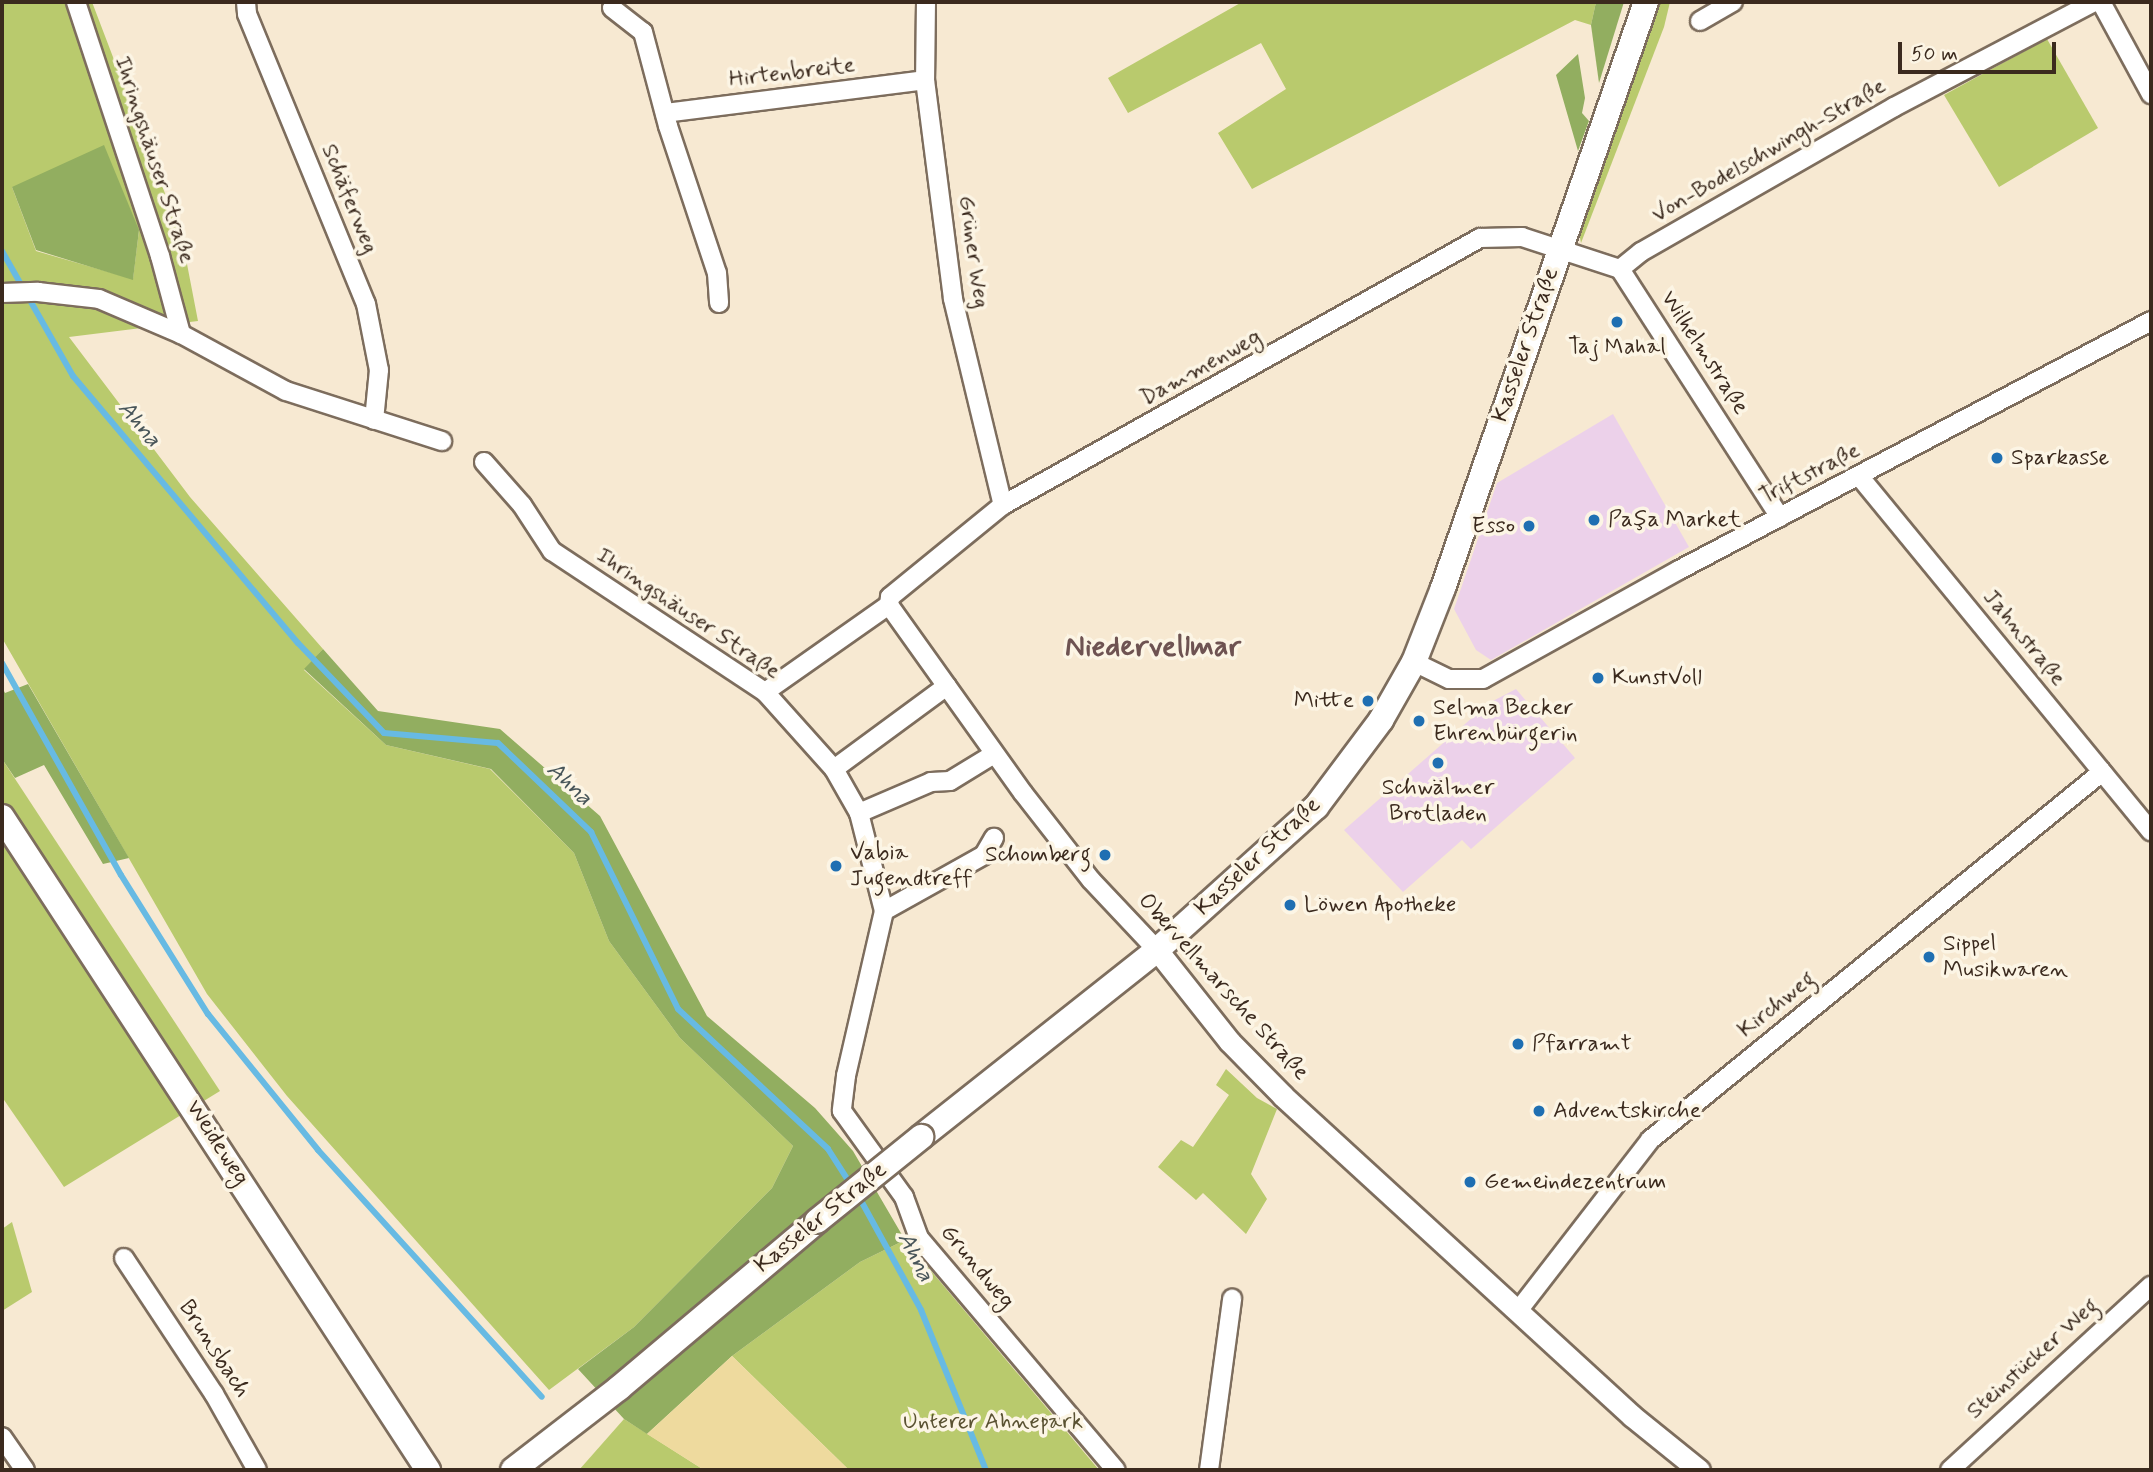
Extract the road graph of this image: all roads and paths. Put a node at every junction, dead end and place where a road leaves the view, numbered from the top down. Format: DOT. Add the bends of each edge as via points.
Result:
graph roads {
  1 [pos="76,2"];
  2 [pos="246,2"];
  3 [pos="926,2"];
  4 [pos="1646,2"];
  5 [pos="1733,2"];
  6 [pos="2094,2"];
  7 [pos="2101,2"];
  8 [pos="612,8"];
  9 [pos="1700,21"];
  10 [pos="925,80"];
  11 [pos="2151,94"];
  12 [pos="665,113"];
  13 [pos="1560,250"];
  14 [pos="1620,269"];
  15 [pos="6,292"];
  16 [pos="719,303"];
  17 [pos="2151,321"];
  18 [pos="181,334"];
  19 [pos="374,420"];
  20 [pos="442,442"];
  21 [pos="484,462"];
  22 [pos="1860,476"];
  23 [pos="1003,505"];
  24 [pos="1780,517"];
  25 [pos="888,603"];
  26 [pos="1414,662"];
  27 [pos="947,686"];
  28 [pos="765,692"];
  29 [pos="994,754"];
  30 [pos="834,769"];
  31 [pos="2102,772"];
  32 [pos="859,813"];
  33 [pos="2,817"];
  34 [pos="2151,831"];
  35 [pos="995,838"];
  36 [pos="884,911"];
  37 [pos="1157,950"];
  38 [pos="124,1258"];
  39 [pos="2151,1286"];
  40 [pos="1232,1299"];
  41 [pos="1518,1311"];
  42 [pos="2,1437"];
  43 [pos="519,1467"];
  44 [pos="25,1470"];
  45 [pos="257,1470"];
  46 [pos="428,1470"];
  47 [pos="1116,1470"];
  48 [pos="1209,1470"];
  49 [pos="1699,1470"];
  50 [pos="1950,1470"];
  1 -- 18 [label="street, Ihringshäuser Straße"];
  2 -- 19 [label="street, Schäferweg" via="247,14 366,304 379,370"];
  3 -- 10 [label="street, Grüner Weg"];
  4 -- 13 [label="main road, Kasseler Straße"];
  5 -- 9 [label="street"];
  6 -- 14 [label="street, Von-Bodelschwingh-Straße" via="1894,107 1640,252"];
  7 -- 11 [label="street"];
  8 -- 12 [label="street" via="643,32"];
  10 -- 12 [label="street, Hirtenbreite"];
  10 -- 23 [label="street, Grüner Weg" via="953,299"];
  12 -- 16 [label="street" via="717,273"];
  13 -- 14 [label="street"];
  13 -- 23 [label="street, Dammenweg" via="1522,237 1480,238"];
  13 -- 26 [label="main road, Kasseler Straße"];
  14 -- 24 [label="street, Wilhelmstraße"];
  15 -- 18 [label="street" via="99,299"];
  17 -- 22 [label="street, Triftstraße"];
  18 -- 19 [label="street" via="286,391"];
  19 -- 20 [label="street"];
  21 -- 28 [label="street, Ihringshäuser Straße" via="522,505 552,551"];
  22 -- 24 [label="street, Triftstraße"];
  22 -- 31 [label="street, Jahnstraße"];
  23 -- 25 [label="street, Dammenweg"];
  24 -- 26 [label="street, Triftstraße" via="1483,679 1449,679"];
  25 -- 27 [label="street, Obervellmarsche Straße"];
  25 -- 28 [label="street, Dammenweg"];
  26 -- 37 [label="main road, Kasseler Straße" via="1381,720 1316,807"];
  27 -- 29 [label="street, Obervellmarsche Straße"];
  27 -- 30 [label="street"];
  28 -- 30 [label="street, Ihringshäuser Straße"];
  29 -- 32 [label="street" via="950,781 931,782"];
  29 -- 37 [label="street, Obervellmarsche Straße" via="1091,880"];
  30 -- 32 [label="street, Ihringshäuser Straße"];
  31 -- 34 [label="street, Jahnstraße"];
  31 -- 41 [label="street, Kirchweg" via="1650,1140"];
  32 -- 36 [label="street, Ihringshäuser Straße"];
  33 -- 46 [label="main road, Weideweg"];
  35 -- 36 [label="street" via="984,855"];
  36 -- 47 [label="street, Grundweg" via="842,1111 904,1197 919,1238"];
  37 -- 41 [label="street, Obervellmarsche Straße" via="1230,1042 1283,1096"];
  37 -- 43 [label="main road, Kasseler Straße, bridge" via="817,1221"];
  38 -- 45 [label="street, Brunsbach" via="214,1394"];
  39 -- 50 [label="street, Steinstücker Weg"];
  40 -- 48 [label="street"];
  41 -- 49 [label="street, Obervellmarsche Straße"];
  42 -- 44 [label="street"];
}
